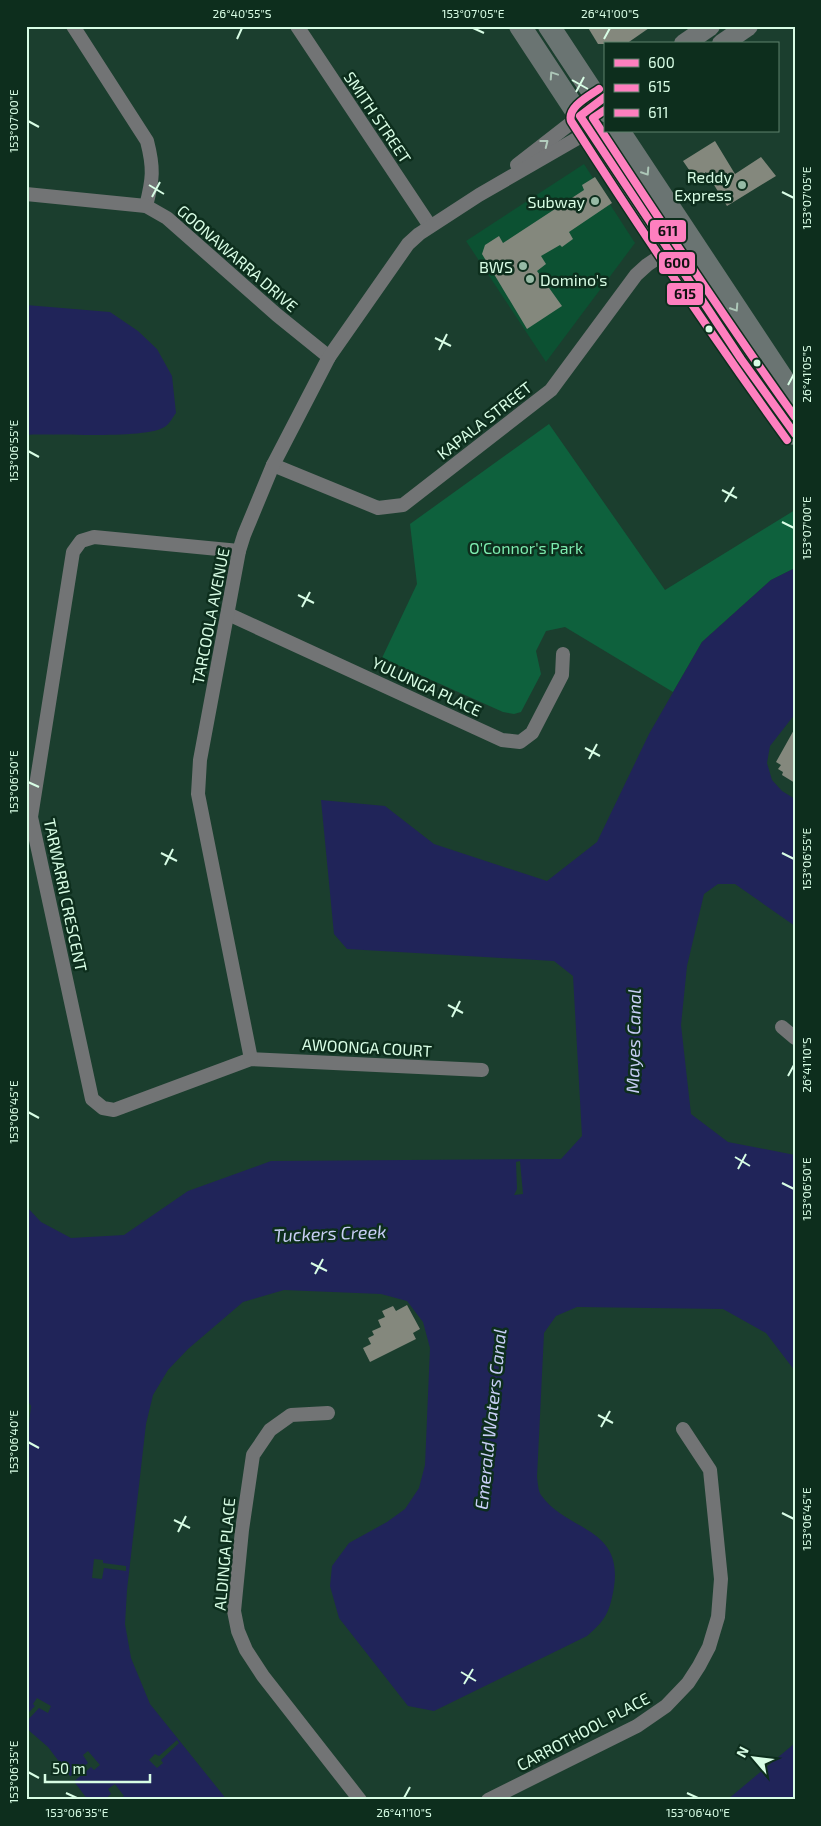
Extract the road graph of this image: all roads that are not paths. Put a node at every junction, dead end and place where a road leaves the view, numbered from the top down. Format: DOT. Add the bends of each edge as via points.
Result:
graph roads {
  1 [pos="73,26"];
  2 [pos="297,26"];
  3 [pos="520,26"];
  4 [pos="549,26"];
  5 [pos="710,26"];
  6 [pos="748,26"];
  7 [pos="687,42"];
  8 [pos="725,42"];
  9 [pos="597,113"];
  10 [pos="604,127"];
  11 [pos="607,132"];
  12 [pos="620,132"];
  13 [pos="26,194"];
  14 [pos="146,206"];
  15 [pos="430,226"];
  16 [pos="668,252"];
  17 [pos="329,357"];
  18 [pos="795,397"];
  19 [pos="795,434"];
  20 [pos="273,465"];
  21 [pos="239,551"];
  22 [pos="228,614"];
  23 [pos="563,654"];
  24 [pos="782,1027"];
  25 [pos="795,1038"];
  26 [pos="251,1059"];
  27 [pos="482,1070"];
  28 [pos="328,1413"];
  29 [pos="683,1429"];
  30 [pos="360,1800"];
  31 [pos="488,1800"];
  1 -- 14 [label="street" via="147,141 153,178"];
  2 -- 15 [label="street, SMITH STREET"];
  9 -- 3 [label="main road, one-way"];
  4 -- 9 [label="main road"];
  5 -- 7 [label="street"];
  6 -- 8 [label="street"];
  9 -- 10 [label="main road"];
  9 -- 15 [label="street, TARCOOLA AVENUE"];
  11 -- 16 [label="main road"];
  12 -- 18 [label="main road, one-way"];
  13 -- 14 [label="street, GOONAWARRA DRIVE"];
  14 -- 17 [label="street, GOONAWARRA DRIVE" via="167,218"];
  15 -- 17 [label="street, TARCOOLA AVENUE" via="413,238 397,258"];
  16 -- 19 [label="main road"];
  16 -- 20 [label="street, KAPALA STREET" via="636,275 551,390 403,505 378,508"];
  17 -- 20 [label="street, TARCOOLA AVENUE"];
  20 -- 21 [label="street, TARCOOLA AVENUE"];
  21 -- 22 [label="street, TARCOOLA AVENUE"];
  21 -- 26 [label="street, TARWARRI CRESCENT" via="94,537 81,541 73,552 31,817 92,1099 103,1108 114,1110"];
  22 -- 23 [label="street, YULUNGA PLACE" via="502,740 520,742 532,733 562,674"];
  22 -- 26 [label="street, TARCOOLA AVENUE" via="200,760 198,794"];
  24 -- 25 [label="street"];
  26 -- 27 [label="street, AWOONGA COURT"];
  28 -- 30 [label="street, ALDINGA PLACE" via="290,1415 270,1430 254,1455 234,1611 238,1631 258,1669"];
  29 -- 31 [label="street, CARROTHOOL PLACE" via="710,1470 721,1579 718,1617 703,1660 688,1683 666,1706 637,1726"];
}
